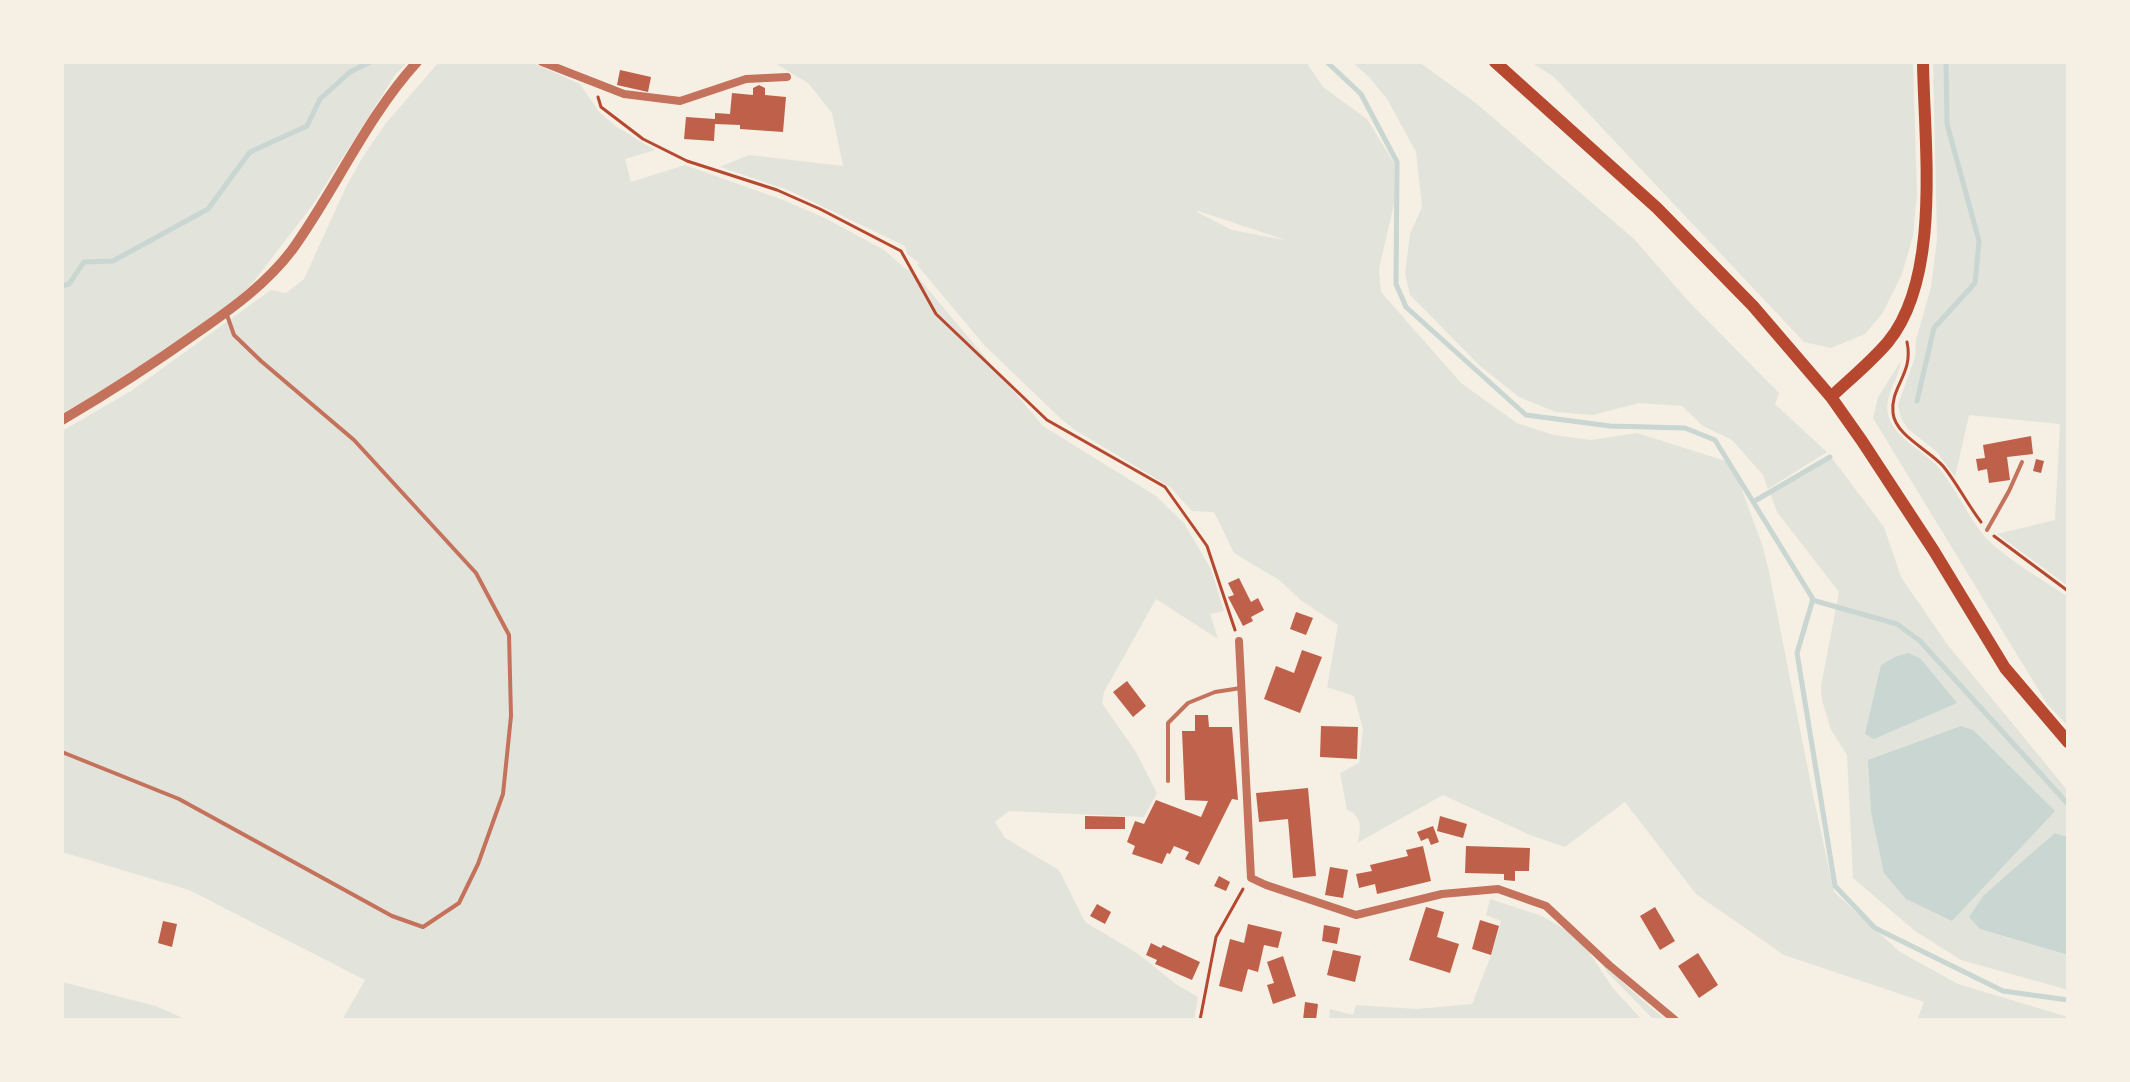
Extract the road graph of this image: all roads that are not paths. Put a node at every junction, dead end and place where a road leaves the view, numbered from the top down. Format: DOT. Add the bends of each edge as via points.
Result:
graph roads {
  1 [pos="417,62"];
  2 [pos="542,62"];
  3 [pos="1495,62"];
  4 [pos="1923,62"];
  5 [pos="787,77"];
  6 [pos="226,312"];
  7 [pos="1831,397"];
  8 [pos="62,420"];
  9 [pos="2022,462"];
  10 [pos="1987,530"];
  11 [pos="1239,641"];
  12 [pos="1241,688"];
  13 [pos="2068,742"];
  14 [pos="62,752"];
  15 [pos="1168,781"];
  16 [pos="1675,1020"];
  1 -- 6 [label="street" via="381,108 292,250"];
  2 -- 5 [label="street" via="624,94 680,101 746,79"];
  3 -- 7 [label="main road" via="1657,208 1753,306"];
  4 -- 7 [label="main road" via="1926,203 1916,282 1889,340"];
  6 -- 8 [label="street"];
  6 -- 14 [label="lane" via="234,335 354,440 476,573 509,635 511,716 503,794 478,864 459,903 423,927 392,916 179,799"];
  7 -- 13 [label="main road" via="2005,668"];
  9 -- 10 [label="lane"];
  11 -- 12 [label="street"];
  12 -- 15 [label="lane" via="1188,703 1168,723"];
  12 -- 16 [label="street" via="1251,878 1356,915 1442,894 1498,889 1546,906"];
}
